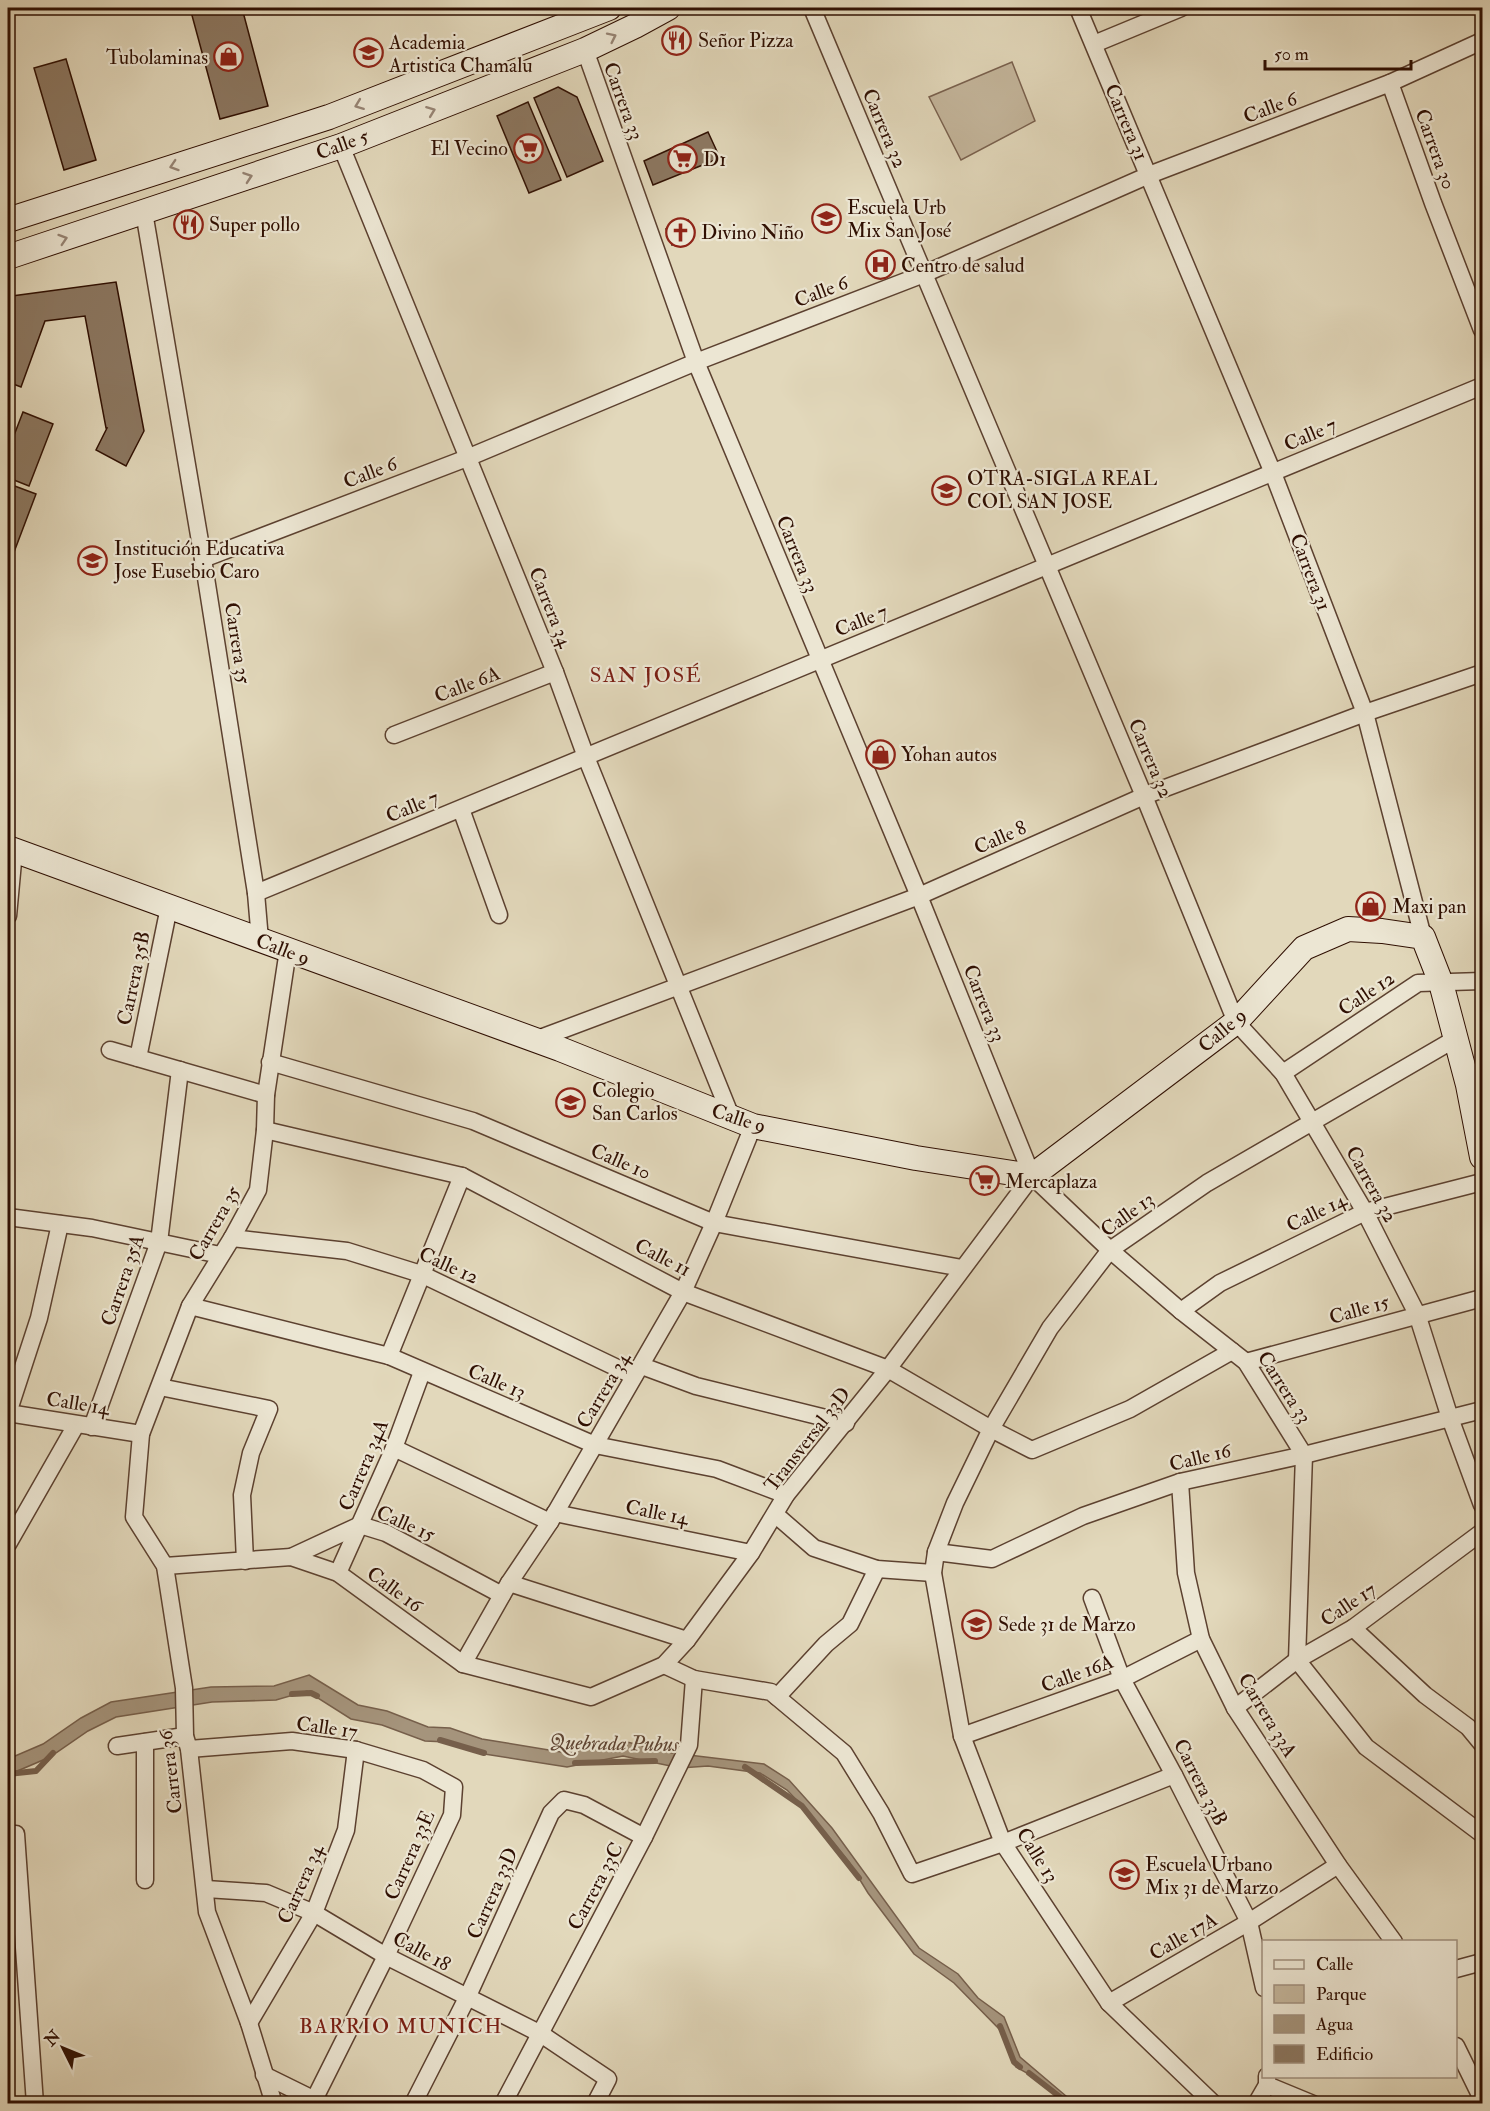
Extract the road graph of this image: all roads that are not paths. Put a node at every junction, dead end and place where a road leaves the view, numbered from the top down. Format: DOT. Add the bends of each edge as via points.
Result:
graph roads {
  1 [pos="604,8"];
  2 [pos="668,8"];
  3 [pos="812,8"];
  4 [pos="1078,8"];
  5 [pos="1181,8"];
  6 [pos="577,14"];
  7 [pos="1482,41"];
  8 [pos="1094,44"];
  9 [pos="585,50"];
  10 [pos="1390,83"];
  11 [pos="341,146"];
  12 [pos="1149,175"];
  13 [pos="144,212"];
  14 [pos="8,220"];
  15 [pos="8,257"];
  16 [pos="924,274"];
  17 [pos="1482,330"];
  18 [pos="696,362"];
  19 [pos="1482,386"];
  20 [pos="467,458"];
  21 [pos="1273,472"];
  22 [pos="203,559"];
  23 [pos="1048,566"];
  24 [pos="819,660"];
  25 [pos="555,672"];
  26 [pos="1481,679"];
  27 [pos="1365,713"];
  28 [pos="394,735"];
  29 [pos="586,757"];
  30 [pos="1144,796"];
  31 [pos="460,808"];
  32 [pos="11,849"];
  33 [pos="256,893"];
  34 [pos="919,896"];
  35 [pos="170,907"];
  36 [pos="499,915"];
  37 [pos="8,916"];
  38 [pos="1423,937"];
  39 [pos="260,940"];
  40 [pos="288,950"];
  41 [pos="1482,981"];
  42 [pos="1441,984"];
  43 [pos="678,985"];
  44 [pos="1236,1022"];
  45 [pos="1455,1039"];
  46 [pos="535,1040"];
  47 [pos="110,1050"];
  48 [pos="138,1058"];
  49 [pos="270,1062"];
  50 [pos="180,1070"];
  51 [pos="1283,1073"];
  52 [pos="1475,1084"];
  53 [pos="266,1095"];
  54 [pos="1312,1121"];
  55 [pos="742,1122"];
  56 [pos="265,1130"];
  57 [pos="1482,1149"];
  58 [pos="462,1176"];
  59 [pos="1032,1176"];
  60 [pos="1482,1182"];
  61 [pos="1365,1212"];
  62 [pos="8,1217"];
  63 [pos="714,1223"];
  64 [pos="60,1224"];
  65 [pos="232,1238"];
  66 [pos="159,1242"];
  67 [pos="1110,1250"];
  68 [pos="220,1255"];
  69 [pos="963,1268"];
  70 [pos="421,1274"];
  71 [pos="683,1292"];
  72 [pos="1482,1298"];
  73 [pos="190,1306"];
  74 [pos="1181,1311"];
  75 [pos="1417,1314"];
  76 [pos="1232,1351"];
  77 [pos="389,1356"];
  78 [pos="1246,1362"];
  79 [pos="888,1369"];
  80 [pos="638,1371"];
  81 [pos="422,1372"];
  82 [pos="160,1387"];
  83 [pos="1482,1410"];
  84 [pos="8,1413"];
  85 [pos="1450,1418"];
  86 [pos="846,1423"];
  87 [pos="84,1426"];
  88 [pos="991,1429"];
  89 [pos="141,1434"];
  90 [pos="595,1445"];
  91 [pos="394,1448"];
  92 [pos="1304,1455"];
  93 [pos="1180,1482"];
  94 [pos="786,1495"];
  95 [pos="1482,1505"];
  96 [pos="776,1515"];
  97 [pos="553,1518"];
  98 [pos="360,1525"];
  99 [pos="1482,1532"];
  100 [pos="8,1544"];
  101 [pos="936,1552"];
  102 [pos="751,1553"];
  103 [pos="291,1557"];
  104 [pos="245,1561"];
  105 [pos="165,1566"];
  106 [pos="877,1569"];
  107 [pos="338,1573"];
  108 [pos="933,1573"];
  109 [pos="506,1589"];
  110 [pos="1092,1598"];
  111 [pos="1353,1628"];
  112 [pos="1201,1639"];
  113 [pos="687,1640"];
  114 [pos="1297,1660"];
  115 [pos="463,1664"];
  116 [pos="664,1665"];
  117 [pos="694,1679"];
  118 [pos="1122,1679"];
  119 [pos="591,1697"];
  120 [pos="777,1697"];
  121 [pos="1235,1708"];
  122 [pos="962,1736"];
  123 [pos="145,1742"];
  124 [pos="187,1743"];
  125 [pos="1482,1744"];
  126 [pos="117,1746"];
  127 [pos="356,1750"];
  128 [pos="1174,1775"];
  129 [pos="454,1787"];
  130 [pos="16,1834"];
  131 [pos="1482,1834"];
  132 [pos="644,1838"];
  133 [pos="1003,1843"];
  134 [pos="1338,1865"];
  135 [pos="145,1880"];
  136 [pos="206,1889"];
  137 [pos="314,1912"];
  138 [pos="1249,1922"];
  139 [pos="1393,1940"];
  140 [pos="386,1956"];
  141 [pos="1482,1962"];
  142 [pos="1457,1968"];
  143 [pos="1262,1983"];
  144 [pos="467,1998"];
  145 [pos="1109,2003"];
  146 [pos="249,2024"];
  147 [pos="541,2034"];
  148 [pos="1457,2050"];
  149 [pos="264,2075"];
  150 [pos="1267,2081"];
  151 [pos="1482,2099"];
  152 [pos="319,2102"];
  153 [pos="35,2103"];
  154 [pos="274,2103"];
  155 [pos="413,2103"];
  156 [pos="503,2103"];
  157 [pos="595,2103"];
  158 [pos="1214,2103"];
  159 [pos="1256,2103"];
  160 [pos="1313,2103"];
  1 -- 6 [label="street, Calle 5"];
  9 -- 2 [label="street, Calle 5, one-way"];
  3 -- 16 [label="street, Carrera 32"];
  4 -- 8 [label="street, Carrera 31"];
  5 -- 8 [label="street"];
  6 -- 14 [label="street, Calle 5, one-way" via="329,117"];
  7 -- 10 [label="street, Calle 6"];
  8 -- 12 [label="street, Carrera 31"];
  11 -- 9 [label="street, Calle 5, one-way"];
  9 -- 18 [label="street, Carrera 33"];
  10 -- 12 [label="street, Calle 6"];
  10 -- 17 [label="street, Carrera 30"];
  13 -- 11 [label="street, Calle 5, one-way"];
  11 -- 20 [label="street, Carrera 34"];
  12 -- 16 [label="street, Calle 6"];
  12 -- 21 [label="street, Carrera 31"];
  15 -- 13 [label="street, Calle 5, one-way"];
  13 -- 22 [label="street, Carrera 35"];
  16 -- 18 [label="street, Calle 6"];
  16 -- 23 [label="street, Carrera 32"];
  18 -- 20 [label="street, Calle 6"];
  18 -- 24 [label="street, Carrera 33"];
  19 -- 21 [label="street, Calle 7"];
  20 -- 22 [label="street, Calle 6"];
  20 -- 25 [label="street, Carrera 34"];
  21 -- 23 [label="street, Calle 7"];
  21 -- 27 [label="street, Carrera 31"];
  22 -- 33 [label="street, Carrera 35"];
  23 -- 24 [label="street, Calle 7"];
  23 -- 30 [label="street, Carrera 32"];
  24 -- 29 [label="street, Calle 7"];
  24 -- 34 [label="street, Carrera 33"];
  25 -- 28 [label="street, Calle 6A"];
  25 -- 29 [label="street, Carrera 34"];
  26 -- 27 [label="street, Calle 8"];
  27 -- 30 [label="street, Calle 8"];
  27 -- 38 [label="street, Carrera 31"];
  29 -- 31 [label="street, Calle 7"];
  29 -- 43 [label="street, Carrera 34"];
  30 -- 34 [label="street, Calle 8"];
  30 -- 44 [label="street, Carrera 32"];
  31 -- 33 [label="street, Calle 7"];
  31 -- 36 [label="street"];
  32 -- 35 [label="street, Calle 9"];
  32 -- 37 [label="street"];
  33 -- 39 [label="street, Carrera 35"];
  34 -- 43 [label="street, Calle 8"];
  34 -- 59 [label="street, Carrera 33"];
  35 -- 39 [label="street, Calle 9"];
  35 -- 48 [label="street, Carrera 35B"];
  38 -- 42 [label="street, Carrera 31"];
  38 -- 44 [label="street, Calle 9" via="1348,928 1304,948"];
  39 -- 40 [label="street, Calle 9"];
  40 -- 46 [label="street, Calle 9"];
  40 -- 49 [label="street, Carrera 35"];
  41 -- 42 [label="street, Calle 12"];
  42 -- 45 [label="street, Carrera 31"];
  42 -- 51 [label="street, Calle 12" via="1418,983"];
  43 -- 46 [label="street, Calle 8"];
  43 -- 55 [label="street, Carrera 34"];
  44 -- 51 [label="street, Carrera 32"];
  44 -- 59 [label="street, Calle 9"];
  45 -- 52 [label="street, Carrera 31"];
  45 -- 54 [label="street, Calle 13"];
  46 -- 55 [label="street, Calle 9"];
  47 -- 48 [label="street"];
  48 -- 50 [label="street"];
  49 -- 53 [label="street, Carrera 35"];
  49 -- 63 [label="street, Calle 10" via="473,1120"];
  50 -- 53 [label="street"];
  50 -- 66 [label="street, Carrera 35A"];
  51 -- 54 [label="street, Carrera 32"];
  52 -- 57 [label="street, Carrera 31"];
  53 -- 56 [label="street, Carrera 35"];
  54 -- 61 [label="street, Carrera 32"];
  54 -- 67 [label="street, Calle 13" via="1207,1183"];
  55 -- 59 [label="street, Calle 9" via="916,1158"];
  55 -- 63 [label="street, Carrera 34"];
  56 -- 58 [label="street, Calle 11"];
  56 -- 65 [label="street, Carrera 35" via="258,1190"];
  58 -- 70 [label="street"];
  58 -- 71 [label="street, Calle 11"];
  59 -- 67 [label="street, Carrera 33"];
  59 -- 69 [label="street, Transversal 33D"];
  60 -- 61 [label="street, Calle 14"];
  61 -- 74 [label="street, Calle 14" via="1220,1282"];
  61 -- 75 [label="street, Carrera 32"];
  62 -- 64 [label="street"];
  63 -- 69 [label="street, Calle 10"];
  63 -- 71 [label="street, Carrera 34"];
  64 -- 66 [label="street"];
  64 -- 84 [label="street" via="39,1318"];
  65 -- 68 [label="street, Carrera 35"];
  65 -- 70 [label="street, Calle 12" via="347,1251"];
  66 -- 68 [label="street"];
  66 -- 87 [label="street, Carrera 35A"];
  67 -- 74 [label="street, Carrera 33"];
  67 -- 88 [label="street, Calle 13" via="1050,1328"];
  68 -- 73 [label="street, Carrera 35"];
  69 -- 79 [label="street, Transversal 33D"];
  70 -- 77 [label="street"];
  70 -- 80 [label="street, Calle 12"];
  71 -- 79 [label="street, Calle 11"];
  71 -- 80 [label="street, Carrera 34"];
  72 -- 75 [label="street, Calle 15"];
  73 -- 77 [label="street, Calle 13"];
  73 -- 82 [label="street, Carrera 35"];
  74 -- 76 [label="street, Carrera 33"];
  75 -- 78 [label="street, Calle 15"];
  75 -- 85 [label="street, Carrera 32"];
  76 -- 78 [label="street, Carrera 33"];
  76 -- 88 [label="street, Calle 11" via="1130,1410 1032,1450"];
  77 -- 81 [label="street, Calle 13"];
  78 -- 92 [label="street, Carrera 33"];
  79 -- 86 [label="street, Transversal 33D"];
  79 -- 88 [label="street, Calle 11"];
  80 -- 86 [label="street, Calle 12"];
  80 -- 90 [label="street, Carrera 34"];
  81 -- 90 [label="street, Calle 13"];
  81 -- 91 [label="street, Carrera 34A"];
  82 -- 89 [label="street, Carrera 35"];
  82 -- 104 [label="street" via="269,1408 251,1454 242,1495"];
  83 -- 85 [label="street, Calle 16"];
  84 -- 87 [label="street, Calle 14"];
  85 -- 92 [label="street, Calle 16"];
  85 -- 95 [label="street, Carrera 32"];
  86 -- 94 [label="street, Transversal 33D"];
  87 -- 89 [label="street, Calle 14"];
  87 -- 100 [label="street, Carrera 35A"];
  88 -- 101 [label="street, Calle 13"];
  89 -- 105 [label="street, Carrera 36" via="134,1517"];
  90 -- 94 [label="street, Calle 13" via="717,1469"];
  90 -- 97 [label="street, Carrera 34"];
  91 -- 97 [label="street, Calle 14"];
  91 -- 98 [label="street, Carrera 34A"];
  92 -- 93 [label="street, Calle 16"];
  92 -- 114 [label="street, Carrera 33"];
  93 -- 101 [label="street, Calle 16" via="1083,1516 992,1559"];
  93 -- 112 [label="street, Carrera 33A" via="1186,1573"];
  94 -- 96 [label="street, Transversal 33D"];
  96 -- 102 [label="street, Transversal 33D"];
  96 -- 106 [label="street" via="814,1548"];
  97 -- 102 [label="street, Calle 14"];
  97 -- 109 [label="street, Carrera 34"];
  98 -- 103 [label="street, Calle 15"];
  98 -- 107 [label="street, Carrera 34A"];
  98 -- 109 [label="street, Calle 15" via="386,1533"];
  99 -- 111 [label="street, Calle 17"];
  101 -- 108 [label="street, Calle 13"];
  102 -- 113 [label="street, Transversal 33D"];
  103 -- 104 [label="street, Calle 16"];
  103 -- 107 [label="street, Calle 16"];
  104 -- 105 [label="street, Calle 16"];
  105 -- 124 [label="street, Carrera 36" via="184,1688"];
  106 -- 108 [label="street"];
  106 -- 120 [label="street" via="850,1624"];
  107 -- 115 [label="street, Calle 16"];
  108 -- 122 [label="street, Calle 13"];
  109 -- 113 [label="street, Calle 15"];
  109 -- 115 [label="street, Carrera 34"];
  110 -- 118 [label="street, Carrera 33B"];
  111 -- 114 [label="street, Calle 17"];
  111 -- 125 [label="street" via="1425,1695 1468,1726"];
  112 -- 118 [label="street, Calle 16A"];
  112 -- 121 [label="street, Carrera 33A"];
  113 -- 116 [label="street, Transversal 33D"];
  114 -- 121 [label="street, Calle 17"];
  114 -- 131 [label="street" via="1366,1747"];
  115 -- 119 [label="street, Calle 16"];
  116 -- 117 [label="street"];
  116 -- 119 [label="street, Transversal 33D"];
  117 -- 120 [label="street" via="771,1692"];
  117 -- 132 [label="street, Carrera 33C" via="689,1745"];
  118 -- 122 [label="street, Calle 16A"];
  118 -- 128 [label="street, Carrera 33B"];
  120 -- 133 [label="street" via="844,1753 912,1874"];
  121 -- 134 [label="street, Carrera 33A"];
  122 -- 133 [label="street, Calle 13"];
  123 -- 124 [label="street, Calle 17"];
  123 -- 126 [label="street, Calle 17"];
  123 -- 135 [label="street"];
  124 -- 127 [label="street, Calle 17" via="291,1742"];
  124 -- 136 [label="street, Carrera 36"];
  127 -- 129 [label="street, Calle 17" via="423,1770"];
  127 -- 137 [label="street, Carrera 34" via="346,1830"];
  128 -- 133 [label="street"];
  128 -- 138 [label="street, Carrera 33B"];
  129 -- 140 [label="street, Carrera 33E" via="452,1815"];
  130 -- 153 [label="street"];
  132 -- 144 [label="street, Carrera 33D" via="584,1805 564,1800 551,1813"];
  132 -- 147 [label="street, Carrera 33C"];
  133 -- 145 [label="street, Calle 13"];
  134 -- 138 [label="street, Calle 17A"];
  134 -- 139 [label="street, Carrera 33A"];
  136 -- 137 [label="street, Calle 18" via="266,1893"];
  136 -- 146 [label="street, Carrera 36" via="207,1912"];
  137 -- 140 [label="street, Calle 18"];
  137 -- 146 [label="street, Carrera 34"];
  138 -- 143 [label="street, Carrera 33B"];
  138 -- 145 [label="street, Calle 17A"];
  140 -- 144 [label="street, Calle 18"];
  140 -- 152 [label="street, Carrera 33E"];
  141 -- 142 [label="street"];
  144 -- 147 [label="street, Calle 18"];
  144 -- 155 [label="street, Carrera 33D"];
  145 -- 158 [label="street, Calle 13"];
  146 -- 149 [label="street, Carrera 36"];
  147 -- 156 [label="street, Carrera 33C"];
  147 -- 157 [label="street, Calle 18" via="608,2079"];
  148 -- 151 [label="street"];
  149 -- 152 [label="street"];
  149 -- 154 [label="street, Carrera 36"];
  150 -- 159 [label="street"];
  150 -- 160 [label="street"];
}
